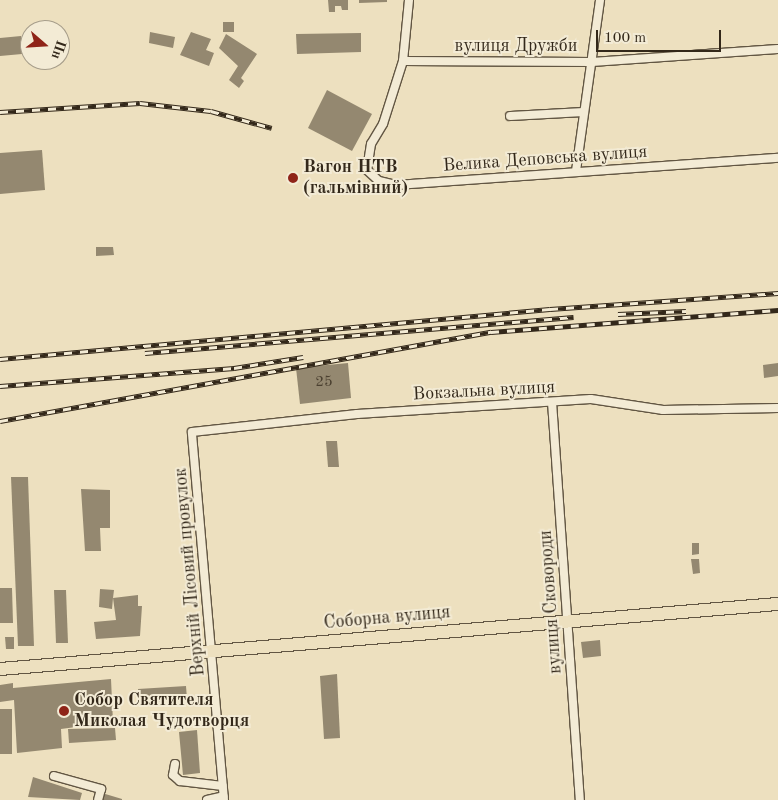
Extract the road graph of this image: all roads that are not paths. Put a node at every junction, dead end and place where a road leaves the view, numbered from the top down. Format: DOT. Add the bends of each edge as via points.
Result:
graph roads {
  1 [pos="409,0"];
  2 [pos="600,0"];
  3 [pos="778,49"];
  4 [pos="402,61"];
  5 [pos="592,62"];
  6 [pos="584,112"];
  7 [pos="510,116"];
  8 [pos="778,158"];
  9 [pos="576,171"];
  10 [pos="552,402"];
  11 [pos="778,408"];
  12 [pos="192,432"];
  13 [pos="778,604"];
  14 [pos="568,620"];
  15 [pos="212,651"];
  16 [pos="0,669"];
  17 [pos="175,764"];
  18 [pos="54,776"];
  19 [pos="223,786"];
  20 [pos="224,798"];
  21 [pos="98,800"];
  22 [pos="207,800"];
  23 [pos="580,800"];
  1 -- 4 [label="street"];
  2 -- 5 [label="street"];
  3 -- 5 [label="street, вулиця Дружби"];
  4 -- 5 [label="street, вулиця Дружби"];
  4 -- 9 [label="street, Велика Деповська вулиця" via="382,124 371,144 367,170 379,181 398,185"];
  5 -- 6 [label="street"];
  6 -- 7 [label="street"];
  6 -- 9 [label="street"];
  8 -- 9 [label="street, Велика Деповська вулиця"];
  10 -- 11 [label="street, Вокзальна вулиця" via="591,399 663,410"];
  10 -- 12 [label="street, Вокзальна вулиця" via="357,414"];
  10 -- 14 [label="street, вулиця Сковороди"];
  12 -- 15 [label="street, Верхній Лісовий провулок"];
  13 -- 14 [label="main road, Соборна вулиця"];
  14 -- 15 [label="main road, Соборна вулиця"];
  14 -- 23 [label="street, вулиця Сковороди"];
  15 -- 16 [label="main road, Соборна вулиця"];
  15 -- 19 [label="street, Верхній Лісовий провулок"];
  17 -- 19 [label="street" via="173,774 180,781"];
  18 -- 21 [label="street" via="101,788"];
  19 -- 20 [label="street, Верхній Лісовий провулок"];
  20 -- 22 [label="street"];
}
